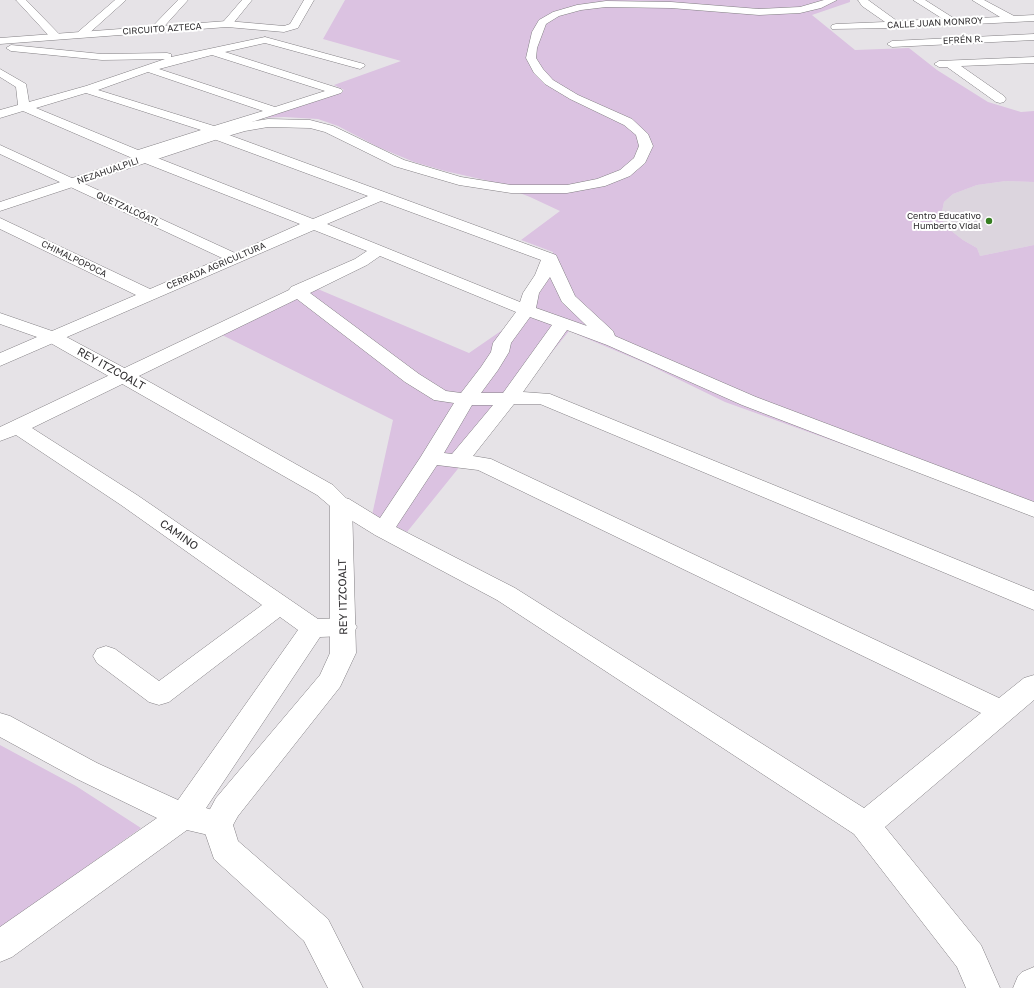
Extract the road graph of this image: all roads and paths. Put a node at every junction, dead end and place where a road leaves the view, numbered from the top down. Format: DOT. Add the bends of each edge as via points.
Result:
graph roads {
  1 [pos="21,0"];
  2 [pos="121,0"];
  3 [pos="182,0"];
  4 [pos="247,0"];
  5 [pos="309,0"];
  6 [pos="832,0"];
  7 [pos="863,0"];
  8 [pos="918,0"];
  9 [pos="977,0"];
  10 [pos="1034,18"];
  11 [pos="1012,19"];
  12 [pos="954,22"];
  13 [pos="226,24"];
  14 [pos="896,25"];
  15 [pos="836,28"];
  16 [pos="156,29"];
  17 [pos="1034,31"];
  18 [pos="82,34"];
  19 [pos="55,36"];
  20 [pos="1034,37"];
  21 [pos="32,38"];
  22 [pos="0,41"];
  23 [pos="892,44"];
  24 [pos="11,48"];
  25 [pos="212,52"];
  26 [pos="0,54"];
  27 [pos="196,54"];
  28 [pos="102,57"];
  29 [pos="1034,60"];
  30 [pos="1016,61"];
  31 [pos="360,66"];
  32 [pos="151,69"];
  33 [pos="0,72"];
  34 [pos="1034,73"];
  35 [pos="22,86"];
  36 [pos="36,87"];
  37 [pos="51,88"];
  38 [pos="88,89"];
  39 [pos="1000,99"];
  40 [pos="24,106"];
  41 [pos="276,111"];
  42 [pos="0,114"];
  43 [pos="214,132"];
  44 [pos="0,149"];
  45 [pos="142,156"];
  46 [pos="73,183"];
  47 [pos="379,196"];
  48 [pos="0,207"];
  49 [pos="0,223"];
  50 [pos="312,225"];
  51 [pos="379,250"];
  52 [pos="234,258"];
  53 [pos="550,258"];
  54 [pos="297,291"];
  55 [pos="149,295"];
  56 [pos="527,310"];
  57 [pos="0,318"];
  58 [pos="563,323"];
  59 [pos="53,337"];
  60 [pos="613,341"];
  61 [pos="0,360"];
  62 [pos="123,375"];
  63 [pos="508,398"];
  64 [pos="466,399"];
  65 [pos="8,431"];
  66 [pos="431,458"];
  67 [pos="458,461"];
  68 [pos="341,504"];
  69 [pos="1034,510"];
  70 [pos="383,530"];
  71 [pos="1034,601"];
  72 [pos="279,605"];
  73 [pos="344,626"];
  74 [pos="313,628"];
  75 [pos="106,656"];
  76 [pos="1034,685"];
  77 [pos="1003,712"];
  78 [pos="0,724"];
  79 [pos="183,816"];
  80 [pos="217,824"];
  81 [pos="865,825"];
  82 [pos="0,946"];
  83 [pos="1034,984"];
  84 [pos="346,988"];
  85 [pos="983,988"];
  86 [pos="1030,988"];
  1 -- 19 [label="street"];
  2 -- 18 [label="street"];
  3 -- 16 [label="street"];
  4 -- 13 [label="street"];
  5 -- 13 [label="street, CIRCUITO AZTECA" via="296,23 290,28"];
  6 -- 43 [label="street" via="800,10 759,12 671,5 606,4 580,7 556,14 542,22 531,58 538,71 549,82 574,97 628,122 642,134 646,146 640,160 625,173 600,183 567,189 511,189 459,181 399,163 329,129 310,124 268,123"];
  7 -- 14 [label="street"];
  8 -- 12 [label="street"];
  9 -- 11 [label="street"];
  10 -- 11 [label="street, CALLE JUAN MONROY"];
  11 -- 12 [label="street, CALLE JUAN MONROY"];
  11 -- 17 [label="street"];
  12 -- 14 [label="street, CALLE JUAN MONROY"];
  13 -- 16 [label="street, CIRCUITO AZTECA"];
  14 -- 15 [label="street, CALLE JUAN MONROY"];
  16 -- 18 [label="street, CIRCUITO AZTECA"];
  18 -- 19 [label="street, CIRCUITO AZTECA"];
  19 -- 21 [label="street, CIRCUITO AZTECA"];
  20 -- 23 [label="street, EFRÉN R."];
  21 -- 22 [label="street, CIRCUITO AZTECA"];
  21 -- 24 [label="street"];
  24 -- 26 [label="street"];
  24 -- 28 [label="street"];
  25 -- 27 [label="street"];
  25 -- 31 [label="street" via="265,40"];
  25 -- 41 [label="street" via="337,91"];
  27 -- 28 [label="street" via="137,58"];
  27 -- 32 [label="street"];
  28 -- 32 [label="street"];
  29 -- 30 [label="street"];
  30 -- 34 [label="street"];
  30 -- 39 [label="street" via="945,64"];
  32 -- 38 [label="street"];
  32 -- 41 [label="street"];
  33 -- 35 [label="street"];
  35 -- 36 [label="street"];
  35 -- 40 [label="street"];
  37 -- 38 [label="street"];
  38 -- 40 [label="street"];
  38 -- 43 [label="street"];
  40 -- 42 [label="street"];
  40 -- 45 [label="street"];
  41 -- 43 [label="street"];
  43 -- 45 [label="street, NEZAHUALPILI"];
  43 -- 47 [label="street"];
  44 -- 46 [label="street, QUETZALCÓATL"];
  45 -- 46 [label="street, NEZAHUALPILI"];
  45 -- 50 [label="street"];
  46 -- 48 [label="street, NEZAHUALPILI"];
  46 -- 52 [label="street, QUETZALCÓATL"];
  47 -- 50 [label="street, CERRADA AGRICULTURA"];
  47 -- 53 [label="street"];
  49 -- 55 [label="street, CHIMALPOPOCA"];
  50 -- 51 [label="street"];
  50 -- 52 [label="street, CERRADA AGRICULTURA"];
  51 -- 54 [label="street" via="361,262"];
  51 -- 56 [label="street"];
  52 -- 55 [label="street, CERRADA AGRICULTURA"];
  53 -- 56 [label="street" via="531,293"];
  53 -- 60 [label="street" via="568,298"];
  54 -- 62 [label="street"];
  54 -- 64 [label="street" via="412,378 441,396"];
  55 -- 59 [label="street, CERRADA AGRICULTURA"];
  56 -- 58 [label="street"];
  56 -- 64 [label="street" via="502,343 500,352 489,370"];
  57 -- 59 [label="street, REY ITZCOALT"];
  58 -- 60 [label="street"];
  58 -- 63 [label="street"];
  59 -- 61 [label="street, CERRADA AGRICULTURA"];
  59 -- 62 [label="street, REY ITZCOALT"];
  60 -- 69 [label="street" via="749,402"];
  62 -- 65 [label="street"];
  62 -- 68 [label="street, REY ITZCOALT" via="325,490"];
  63 -- 64 [label="street"];
  63 -- 67 [label="street"];
  63 -- 71 [label="street" via="543,398"];
  64 -- 66 [label="street"];
  65 -- 72 [label="street, CAMINO" via="129,500"];
  66 -- 67 [label="street"];
  66 -- 70 [label="street"];
  67 -- 77 [label="street" via="483,464"];
  68 -- 70 [label="street"];
  68 -- 73 [label="street, REY ITZCOALT"];
  70 -- 81 [label="street" via="506,594"];
  72 -- 74 [label="street, CAMINO"];
  72 -- 75 [label="street" via="158,695"];
  73 -- 74 [label="street"];
  73 -- 80 [label="street, REY ITZCOALT" via="343,653 331,680 227,807"];
  74 -- 79 [label="street"];
  76 -- 77 [label="street"];
  77 -- 81 [label="street"];
  78 -- 79 [label="street" via="87,771"];
  79 -- 80 [label="street"];
  79 -- 82 [label="street"];
  80 -- 84 [label="street" via="225,849 316,930"];
  81 -- 85 [label="street" via="969,956"];
  83 -- 86 [label="street"];
}
